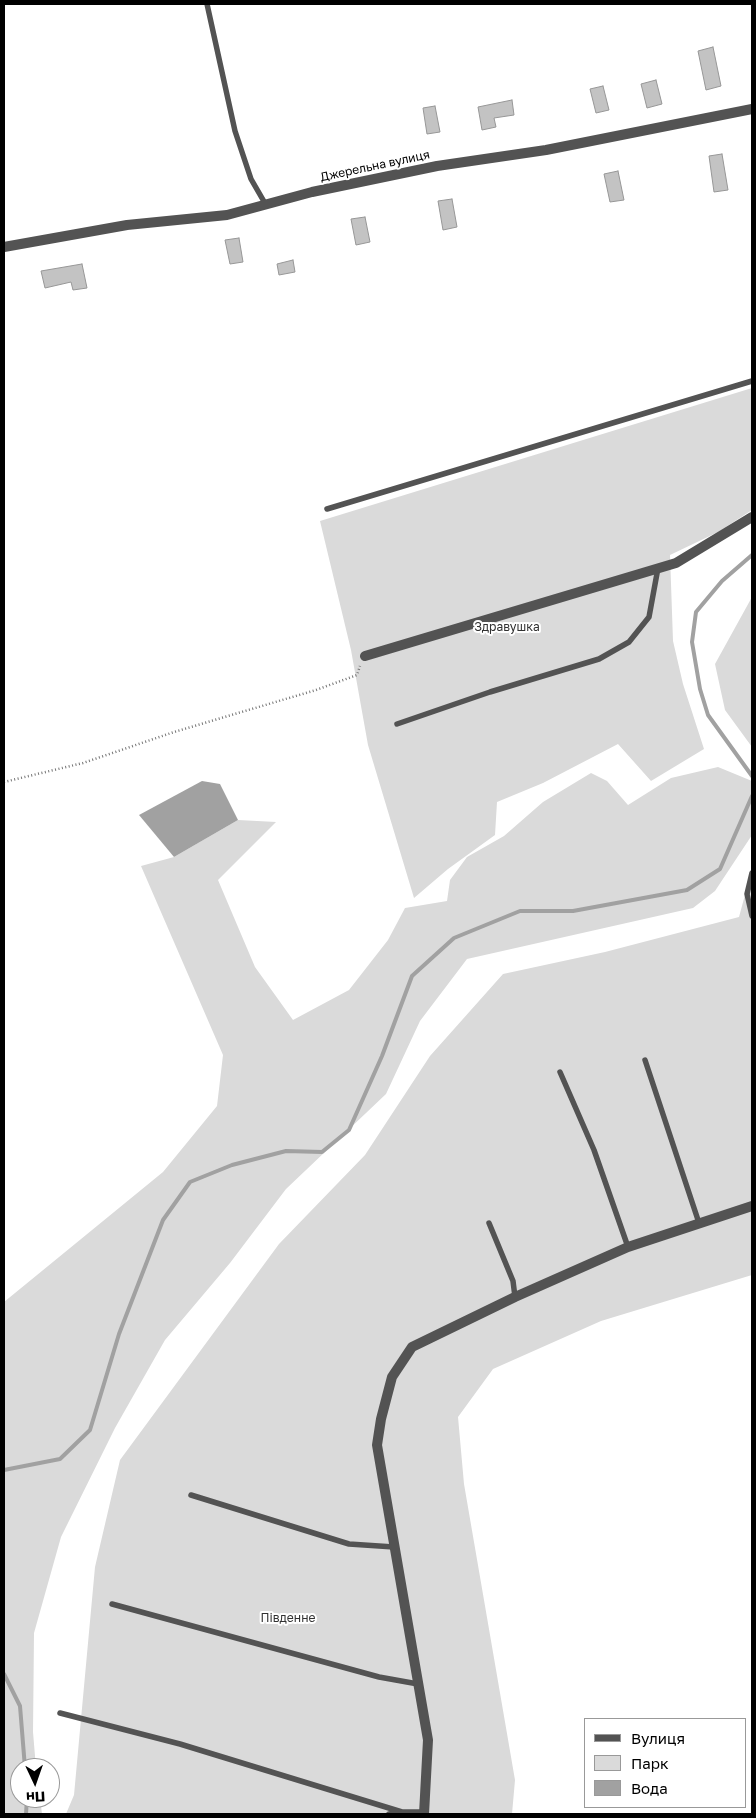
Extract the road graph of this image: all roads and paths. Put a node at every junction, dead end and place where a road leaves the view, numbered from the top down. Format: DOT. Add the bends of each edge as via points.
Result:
graph roads {
  1 [pos="207,4"];
  2 [pos="752,109"];
  3 [pos="266,205"];
  4 [pos="4,247"];
  5 [pos="752,381"];
  6 [pos="327,510"];
  7 [pos="752,517"];
  8 [pos="658,568"];
  9 [pos="365,656"];
  10 [pos="397,724"];
  11 [pos="4,782"];
  12 [pos="752,873"];
  13 [pos="752,916"];
  14 [pos="645,1060"];
  15 [pos="560,1072"];
  16 [pos="752,1206"];
  17 [pos="489,1223"];
  18 [pos="698,1223"];
  19 [pos="628,1247"];
  20 [pos="516,1297"];
  21 [pos="191,1495"];
  22 [pos="394,1547"];
  23 [pos="112,1604"];
  24 [pos="418,1684"];
  25 [pos="60,1712"];
  26 [pos="402,1812"];
  27 [pos="424,1813"];
  28 [pos="389,1814"];
  1 -- 3 [label="lane" via="235,131 250,179"];
  2 -- 3 [label="street, Джерельна вулиця" via="546,150 437,166"];
  3 -- 4 [label="street, Джерельна вулиця" via="227,215 127,225"];
  5 -- 6 [label="lane"];
  7 -- 8 [label="street" via="676,563"];
  8 -- 9 [label="street"];
  8 -- 10 [label="lane" via="649,617 629,642 599,658"];
  9 -- 11 [label="path" via="356,675 316,690 83,763"];
  12 -- 13 [label="lane" via="747,894"];
  14 -- 18 [label="lane"];
  15 -- 19 [label="lane" via="594,1150"];
  16 -- 18 [label="street"];
  17 -- 20 [label="lane" via="513,1281"];
  18 -- 19 [label="street"];
  19 -- 20 [label="street"];
  20 -- 22 [label="street" via="412,1347 392,1377 380,1418 377,1445"];
  21 -- 22 [label="lane" via="349,1544"];
  22 -- 24 [label="street"];
  23 -- 24 [label="lane" via="380,1678"];
  24 -- 27 [label="street" via="428,1740"];
  25 -- 26 [label="lane" via="180,1744"];
  26 -- 27 [label="lane"];
  26 -- 28 [label="lane"];
}
